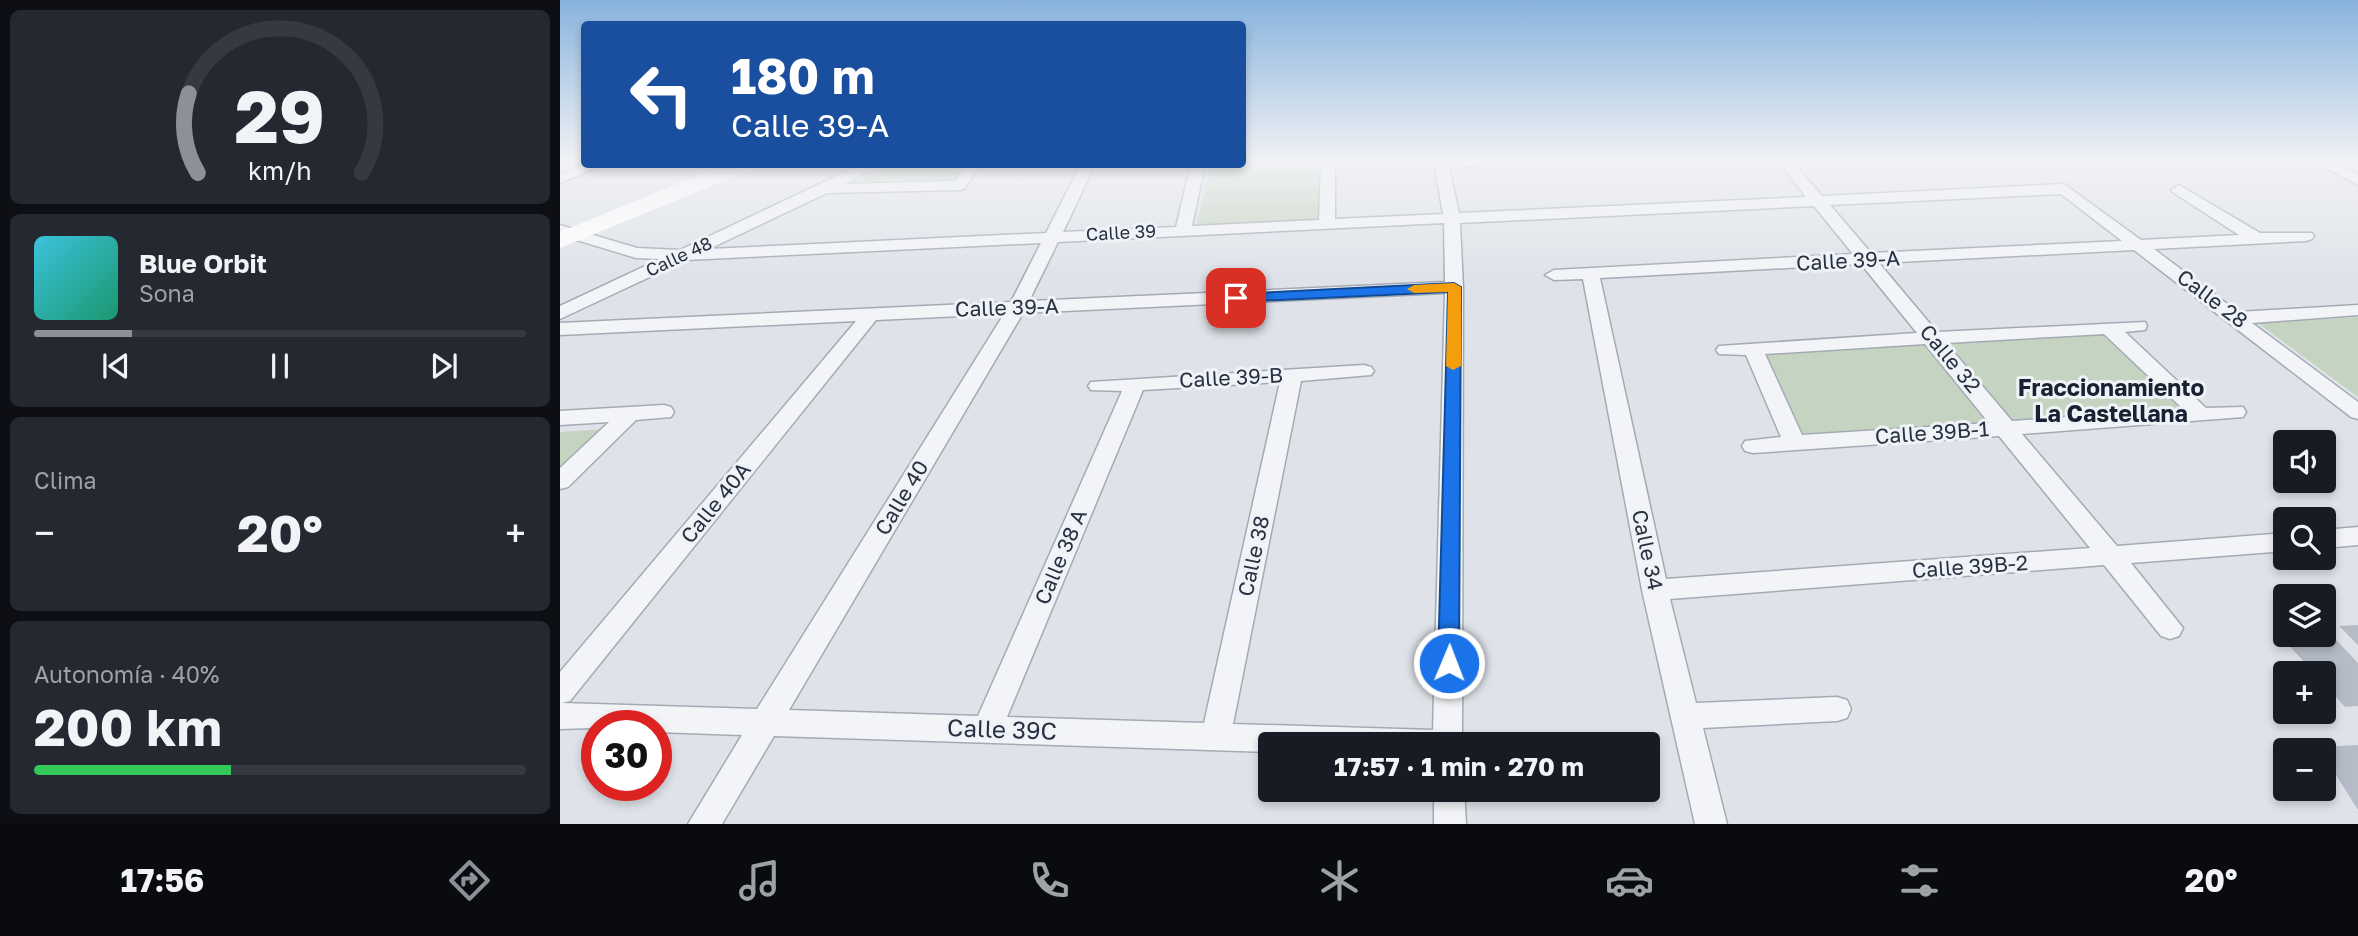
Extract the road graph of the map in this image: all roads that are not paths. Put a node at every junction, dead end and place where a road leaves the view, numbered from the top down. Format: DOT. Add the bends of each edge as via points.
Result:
graph roads {
  1 [pos="637,200"];
  2 [pos="649,200"];
  3 [pos="799,200"];
  4 [pos="1071,200"];
  5 [pos="1190,200"];
  6 [pos="1327,200"];
  7 [pos="1449,200"];
  8 [pos="1788,200"];
  9 [pos="1818,200"];
  10 [pos="2079,200"];
  11 [pos="2196,200"];
  12 [pos="1452,217"];
  13 [pos="1327,223"];
  14 [pos="1183,230"];
  15 [pos="563,233"];
  16 [pos="1054,236"];
  17 [pos="2306,236"];
  18 [pos="2256,238"];
  19 [pos="2141,246"];
  20 [pos="683,255"];
  21 [pos="1868,261"];
  22 [pos="1591,274"];
  23 [pos="1555,275"];
  24 [pos="1454,287"];
  25 [pos="1017,308"];
  26 [pos="2358,310"];
  27 [pos="560,313"];
  28 [pos="872,314"];
  29 [pos="2237,318"];
  30 [pos="2138,326"];
  31 [pos="560,328"];
  32 [pos="2109,328"];
  33 [pos="1933,338"];
  34 [pos="1753,349"];
  35 [pos="1726,350"];
  36 [pos="1364,371"];
  37 [pos="1292,375"];
  38 [pos="1135,384"];
  39 [pos="1098,386"];
  40 [pos="2354,405"];
  41 [pos="664,412"];
  42 [pos="2236,412"];
  43 [pos="631,414"];
  44 [pos="2200,414"];
  45 [pos="560,418"];
  46 [pos="2007,428"];
  47 [pos="1795,443"];
  48 [pos="1753,446"];
  49 [pos="560,481"];
  50 [pos="2358,536"];
  51 [pos="2336,538"];
  52 [pos="2273,543"];
  53 [pos="2113,557"];
  54 [pos="1654,590"];
  55 [pos="2170,628"];
  56 [pos="560,692"];
  57 [pos="1837,709"];
  58 [pos="560,716"];
  59 [pos="1685,716"];
  60 [pos="766,722"];
  61 [pos="987,729"];
  62 [pos="1446,732"];
  63 [pos="1216,736"];
  64 [pos="1258,737"];
  65 [pos="1449,802"];
  66 [pos="704,824"];
  67 [pos="1450,824"];
  68 [pos="1710,824"];
  1 -- 15 [label="main road"];
  2 -- 15 [label="main road"];
  3 -- 20 [label="street, Calle 48"];
  4 -- 16 [label="street, Calle 40"];
  5 -- 14 [label="street"];
  6 -- 13 [label="street"];
  7 -- 12 [label="street"];
  8 -- 12 [label="street, Calle 39"];
  9 -- 21 [label="street, Calle 32"];
  10 -- 19 [label="street, Calle 28"];
  11 -- 18 [label="street"];
  12 -- 13 [label="street, Calle 39"];
  12 -- 24 [label="street"];
  13 -- 14 [label="street, Calle 39"];
  14 -- 16 [label="street, Calle 39"];
  15 -- 20 [label="street, Calle 39" via="635,253"];
  16 -- 20 [label="street, Calle 39"];
  16 -- 25 [label="street, Calle 40"];
  17 -- 18 [label="street, Calle 39-A"];
  18 -- 19 [label="street, Calle 39-A"];
  19 -- 21 [label="street, Calle 39-A"];
  19 -- 29 [label="street, Calle 28"];
  20 -- 27 [label="street, Calle 48"];
  21 -- 22 [label="street, Calle 39-A"];
  21 -- 33 [label="street, Calle 32"];
  22 -- 23 [label="street, Calle 39-A"];
  22 -- 54 [label="street, Calle 34"];
  24 -- 25 [label="street, Calle 39-A"];
  24 -- 62 [label="street"];
  25 -- 28 [label="street, Calle 39-A"];
  25 -- 60 [label="street, Calle 40"];
  26 -- 29 [label="street"];
  28 -- 31 [label="street, Calle 39-A"];
  28 -- 56 [label="street, Calle 40A"];
  29 -- 40 [label="street, Calle 28"];
  30 -- 32 [label="street"];
  32 -- 33 [label="street"];
  32 -- 44 [label="street"];
  33 -- 34 [label="street"];
  33 -- 46 [label="street, Calle 32"];
  34 -- 35 [label="street"];
  34 -- 47 [label="street"];
  36 -- 37 [label="street, Calle 39-B"];
  37 -- 38 [label="street, Calle 39-B"];
  37 -- 63 [label="street, Calle 38"];
  38 -- 39 [label="street, Calle 39-B"];
  38 -- 61 [label="street, Calle 38 A"];
  41 -- 43 [label="street"];
  42 -- 44 [label="street, Calle 39B-1"];
  43 -- 45 [label="street"];
  43 -- 49 [label="street"];
  44 -- 46 [label="street, Calle 39B-1"];
  46 -- 47 [label="street, Calle 39B-1"];
  46 -- 53 [label="street, Calle 32"];
  47 -- 48 [label="street, Calle 39B-1"];
  50 -- 51 [label="street"];
  52 -- 53 [label="street, Calle 39B-2"];
  53 -- 54 [label="street, Calle 39B-2"];
  53 -- 55 [label="street, Calle 32"];
  54 -- 59 [label="street, Calle 34"];
  57 -- 59 [label="street"];
  58 -- 60 [label="street, Calle 39C"];
  59 -- 68 [label="street, Calle 34"];
  60 -- 61 [label="street, Calle 39C"];
  60 -- 66 [label="street, Calle 40"];
  61 -- 63 [label="street, Calle 39C"];
  63 -- 64 [label="street, Calle 39C"];
  65 -- 67 [label="street"];
}
